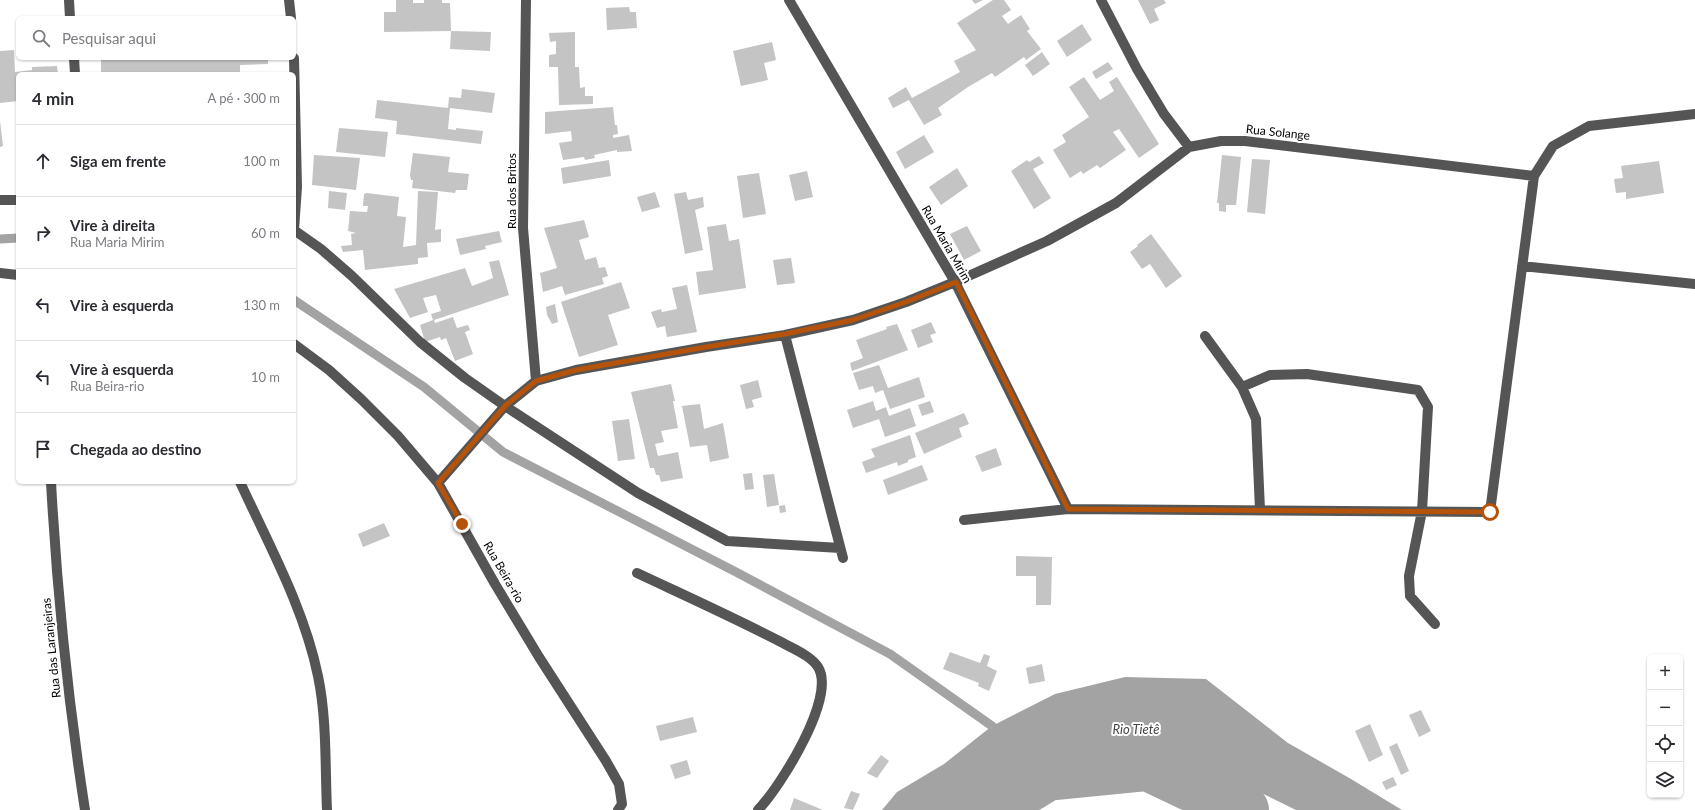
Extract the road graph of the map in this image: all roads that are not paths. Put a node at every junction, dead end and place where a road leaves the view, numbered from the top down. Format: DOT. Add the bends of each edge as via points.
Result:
graph roads {
  1 [pos="68,0"];
  2 [pos="289,0"];
  3 [pos="526,0"];
  4 [pos="789,0"];
  5 [pos="1101,0"];
  6 [pos="70,16"];
  7 [pos="291,16"];
  8 [pos="74,60"];
  9 [pos="294,60"];
  10 [pos="75,72"];
  11 [pos="294,72"];
  12 [pos="1695,114"];
  13 [pos="296,144"];
  14 [pos="1189,147"];
  15 [pos="1534,176"];
  16 [pos="0,200"];
  17 [pos="16,200"];
  18 [pos="296,201"];
  19 [pos="296,231"];
  20 [pos="1522,266"];
  21 [pos="0,273"];
  22 [pos="16,275"];
  23 [pos="956,282"];
  24 [pos="1695,284"];
  25 [pos="785,334"];
  26 [pos="1205,336"];
  27 [pos="296,345"];
  28 [pos="536,381"];
  29 [pos="1242,387"];
  30 [pos="505,406"];
  31 [pos="438,483"];
  32 [pos="51,484"];
  33 [pos="241,484"];
  34 [pos="1068,509"];
  35 [pos="1260,510"];
  36 [pos="1422,511"];
  37 [pos="964,520"];
  38 [pos="637,573"];
  39 [pos="1435,624"];
  40 [pos="623,808"];
  41 [pos="85,810"];
  42 [pos="327,810"];
  43 [pos="758,810"];
  1 -- 6 [label="street"];
  2 -- 7 [label="street"];
  3 -- 28 [label="street, Rua dos Britos" via="523,228"];
  4 -- 23 [label="street, Rua Maria Mirim"];
  5 -- 14 [label="street" via="1164,114"];
  8 -- 10 [label="street"];
  9 -- 11 [label="street"];
  12 -- 15 [label="street" via="1589,126 1553,146"];
  13 -- 18 [label="street"];
  14 -- 15 [label="street, Rua Solange" via="1221,141 1245,141"];
  14 -- 23 [label="street" via="1116,203 1047,241"];
  15 -- 20 [label="street"];
  16 -- 17 [label="street"];
  19 -- 30 [label="street" via="321,249 420,342"];
  20 -- 24 [label="street"];
  20 -- 36 [label="street" via="1490,512"];
  21 -- 22 [label="street"];
  23 -- 25 [label="street" via="853,320"];
  23 -- 34 [label="street, Rua Maria Mirim"];
  25 -- 28 [label="street" via="576,370"];
  25 -- 30 [label="street" via="841,553 727,541 638,493"];
  26 -- 29 [label="street"];
  27 -- 31 [label="street, Rua Beira-rio" via="329,370 361,399 398,436"];
  28 -- 30 [label="street"];
  29 -- 35 [label="street" via="1256,419"];
  29 -- 36 [label="street" via="1270,375 1307,374 1418,390 1428,407"];
  30 -- 31 [label="street"];
  31 -- 40 [label="street, Rua Beira-rio" via="503,597 606,761 619,784"];
  32 -- 41 [label="street, Rua das Laranjeiras" via="67,682"];
  33 -- 42 [label="street" via="291,593 311,649 322,708"];
  34 -- 35 [label="street"];
  34 -- 37 [label="street"];
  35 -- 36 [label="street"];
  36 -- 39 [label="street" via="1409,576 1410,596"];
  38 -- 43 [label="street" via="758,630 817,665 823,683 813,720 791,765"];
}
